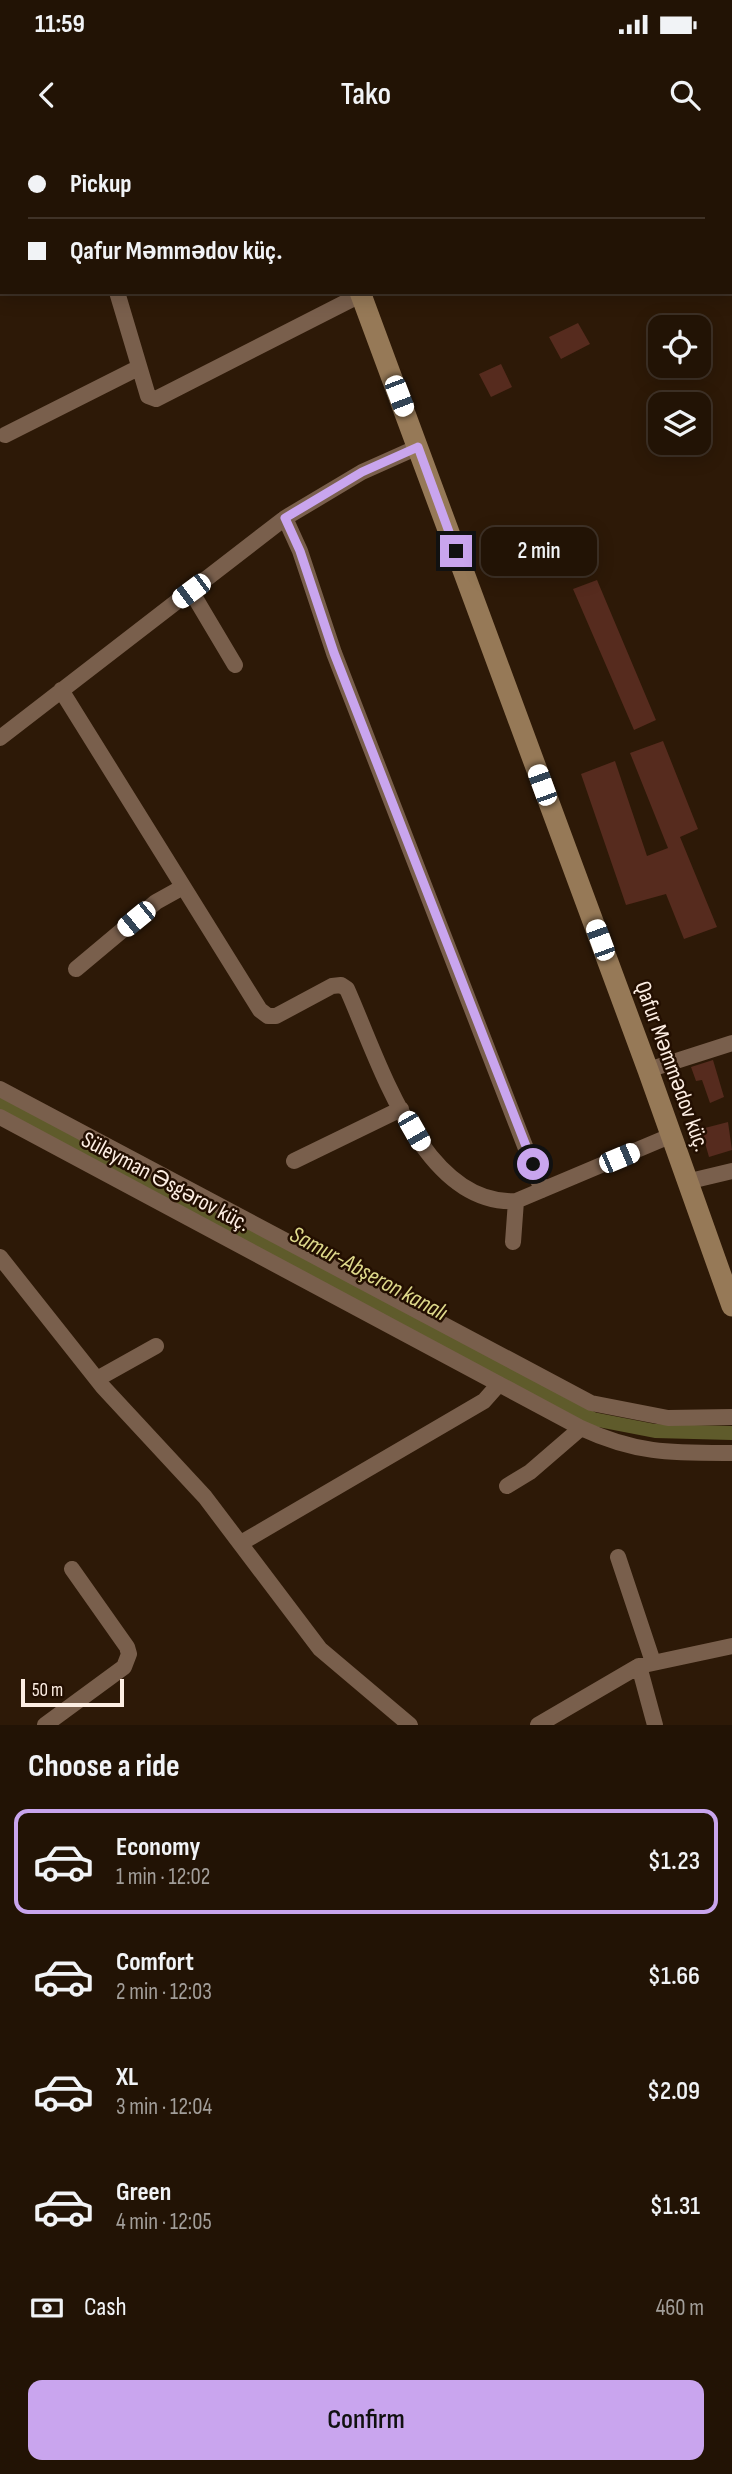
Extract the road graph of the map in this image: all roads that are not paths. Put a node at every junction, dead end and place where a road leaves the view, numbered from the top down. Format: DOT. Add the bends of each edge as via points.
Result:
graph roads {
  1 [pos="118,294"];
  2 [pos="360,294"];
  3 [pos="362,294"];
  4 [pos="138,368"];
  5 [pos="5,435"];
  6 [pos="418,447"];
  7 [pos="285,518"];
  8 [pos="191,591"];
  9 [pos="235,665"];
  10 [pos="61,690"];
  11 [pos="0,738"];
  12 [pos="183,887"];
  13 [pos="76,969"];
  14 [pos="732,1043"];
  15 [pos="648,1070"];
  16 [pos="0,1090"];
  17 [pos="401,1109"];
  18 [pos="0,1117"];
  19 [pos="670,1136"];
  20 [pos="294,1161"];
  21 [pos="732,1171"];
  22 [pos="686,1182"];
  23 [pos="542,1190"];
  24 [pos="516,1201"];
  25 [pos="513,1242"];
  26 [pos="0,1257"];
  27 [pos="731,1301"];
  28 [pos="156,1346"];
  29 [pos="97,1379"];
  30 [pos="499,1384"];
  31 [pos="732,1417"];
  32 [pos="581,1429"];
  33 [pos="732,1453"];
  34 [pos="507,1486"];
  35 [pos="241,1544"];
  36 [pos="618,1557"];
  37 [pos="72,1569"];
  38 [pos="732,1646"];
  39 [pos="646,1664"];
  40 [pos="45,1725"];
  41 [pos="410,1725"];
  42 [pos="538,1725"];
  43 [pos="655,1725"];
  1 -- 4 [label="street"];
  2 -- 4 [label="street" via="156,400 148,396"];
  3 -- 6 [label="street, Qafur Məmmədov küç."];
  4 -- 5 [label="street"];
  6 -- 7 [label="street" via="362,472"];
  6 -- 15 [label="street, Qafur Məmmədov küç."];
  7 -- 8 [label="street"];
  7 -- 23 [label="street"];
  8 -- 9 [label="street"];
  8 -- 10 [label="street"];
  10 -- 11 [label="street"];
  10 -- 12 [label="street"];
  12 -- 13 [label="street" via="156,902"];
  12 -- 17 [label="street" via="268,1016 285,1013 332,986 347,989"];
  14 -- 15 [label="street"];
  15 -- 19 [label="street, Qafur Məmmədov küç."];
  16 -- 31 [label="street, Süleyman Əsgərov küç." via="591,1403 668,1418"];
  17 -- 20 [label="street"];
  17 -- 24 [label="street" via="444,1174 489,1201"];
  18 -- 30 [label="street, Süleyman Əsgərov küç."];
  19 -- 22 [label="street, Qafur Məmmədov küç."];
  19 -- 23 [label="street"];
  21 -- 22 [label="street"];
  22 -- 27 [label="street, Qafur Məmmədov küç."];
  23 -- 24 [label="street"];
  24 -- 25 [label="street"];
  26 -- 29 [label="street"];
  28 -- 29 [label="street"];
  29 -- 35 [label="street" via="205,1497"];
  30 -- 32 [label="street, Süleyman Əsgərov küç."];
  30 -- 35 [label="street" via="484,1401"];
  32 -- 33 [label="street, Süleyman Əsgərov küç." via="648,1451"];
  32 -- 34 [label="street"];
  35 -- 41 [label="street" via="320,1649"];
  36 -- 39 [label="street"];
  37 -- 40 [label="street" via="129,1654 124,1667"];
  38 -- 39 [label="street"];
  39 -- 42 [label="street"];
  39 -- 43 [label="street"];
}
